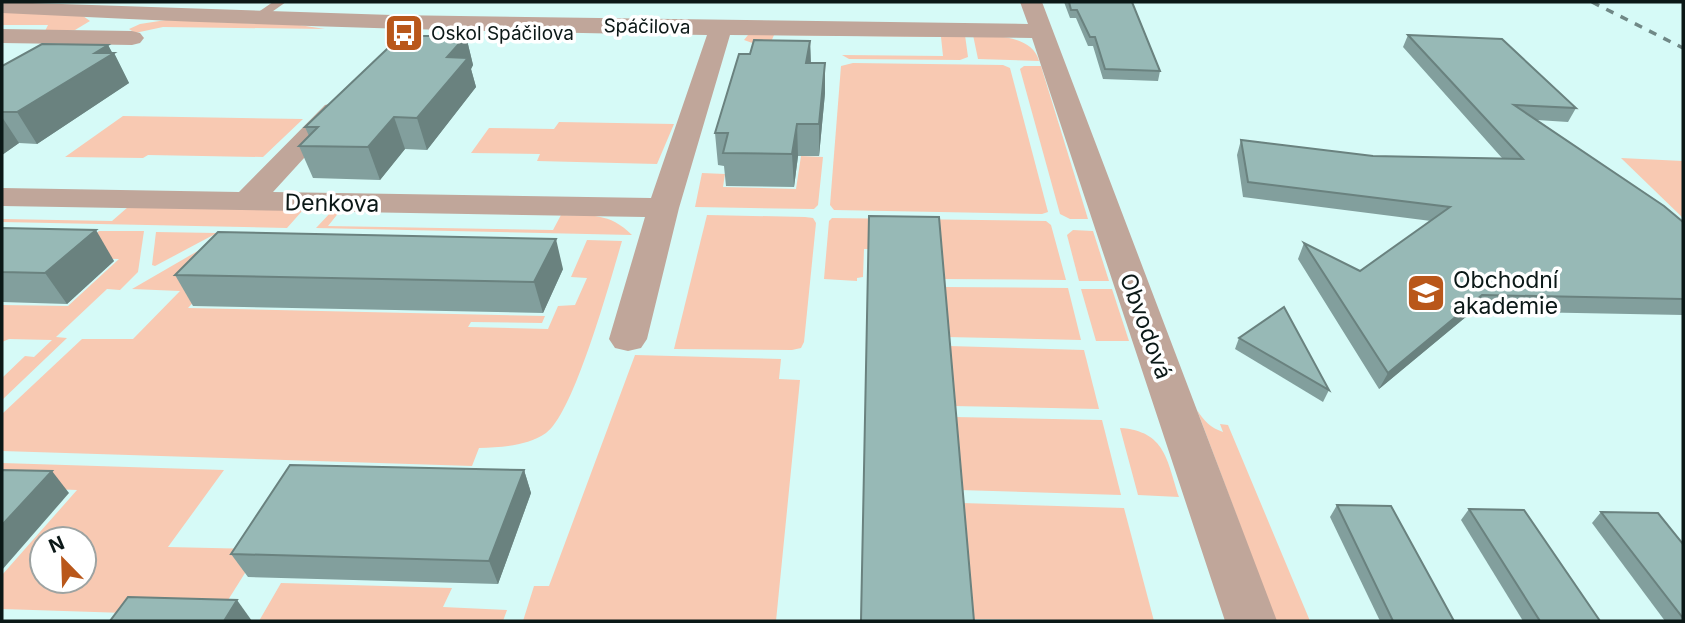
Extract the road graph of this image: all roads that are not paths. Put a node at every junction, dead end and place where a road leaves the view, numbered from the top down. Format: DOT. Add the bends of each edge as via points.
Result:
graph roads {
  1 [pos="281,2"];
  2 [pos="2,7"];
  3 [pos="127,14"];
  4 [pos="1036,16"];
  5 [pos="256,34"];
  6 [pos="2,36"];
  7 [pos="87,37"];
  8 [pos="719,37"];
  9 [pos="155,39"];
  10 [pos="303,42"];
  11 [pos="938,50"];
  12 [pos="44,62"];
  13 [pos="350,94"];
  14 [pos="2,197"];
  15 [pos="246,201"];
  16 [pos="663,208"];
  17 [pos="628,339"];
  18 [pos="1251,621"];
  1 -- 5 [label="lane"];
  2 -- 3 [label="street, Spáčilova"];
  3 -- 5 [label="street, Spáčilova"];
  3 -- 7 [label="street"];
  4 -- 8 [label="street, Spáčilova"];
  4 -- 18 [label="street, Obvodová"];
  5 -- 8 [label="street, Spáčilova"];
  6 -- 7 [label="street"];
  7 -- 9 [label="street"];
  7 -- 12 [label="street"];
  8 -- 10 [label="street, Spáčilova" via="396,47"];
  8 -- 11 [label="street"];
  8 -- 16 [label="street"];
  13 -- 15 [label="street"];
  14 -- 15 [label="street, Denkova"];
  15 -- 16 [label="street, Denkova"];
  16 -- 17 [label="street"];
}
